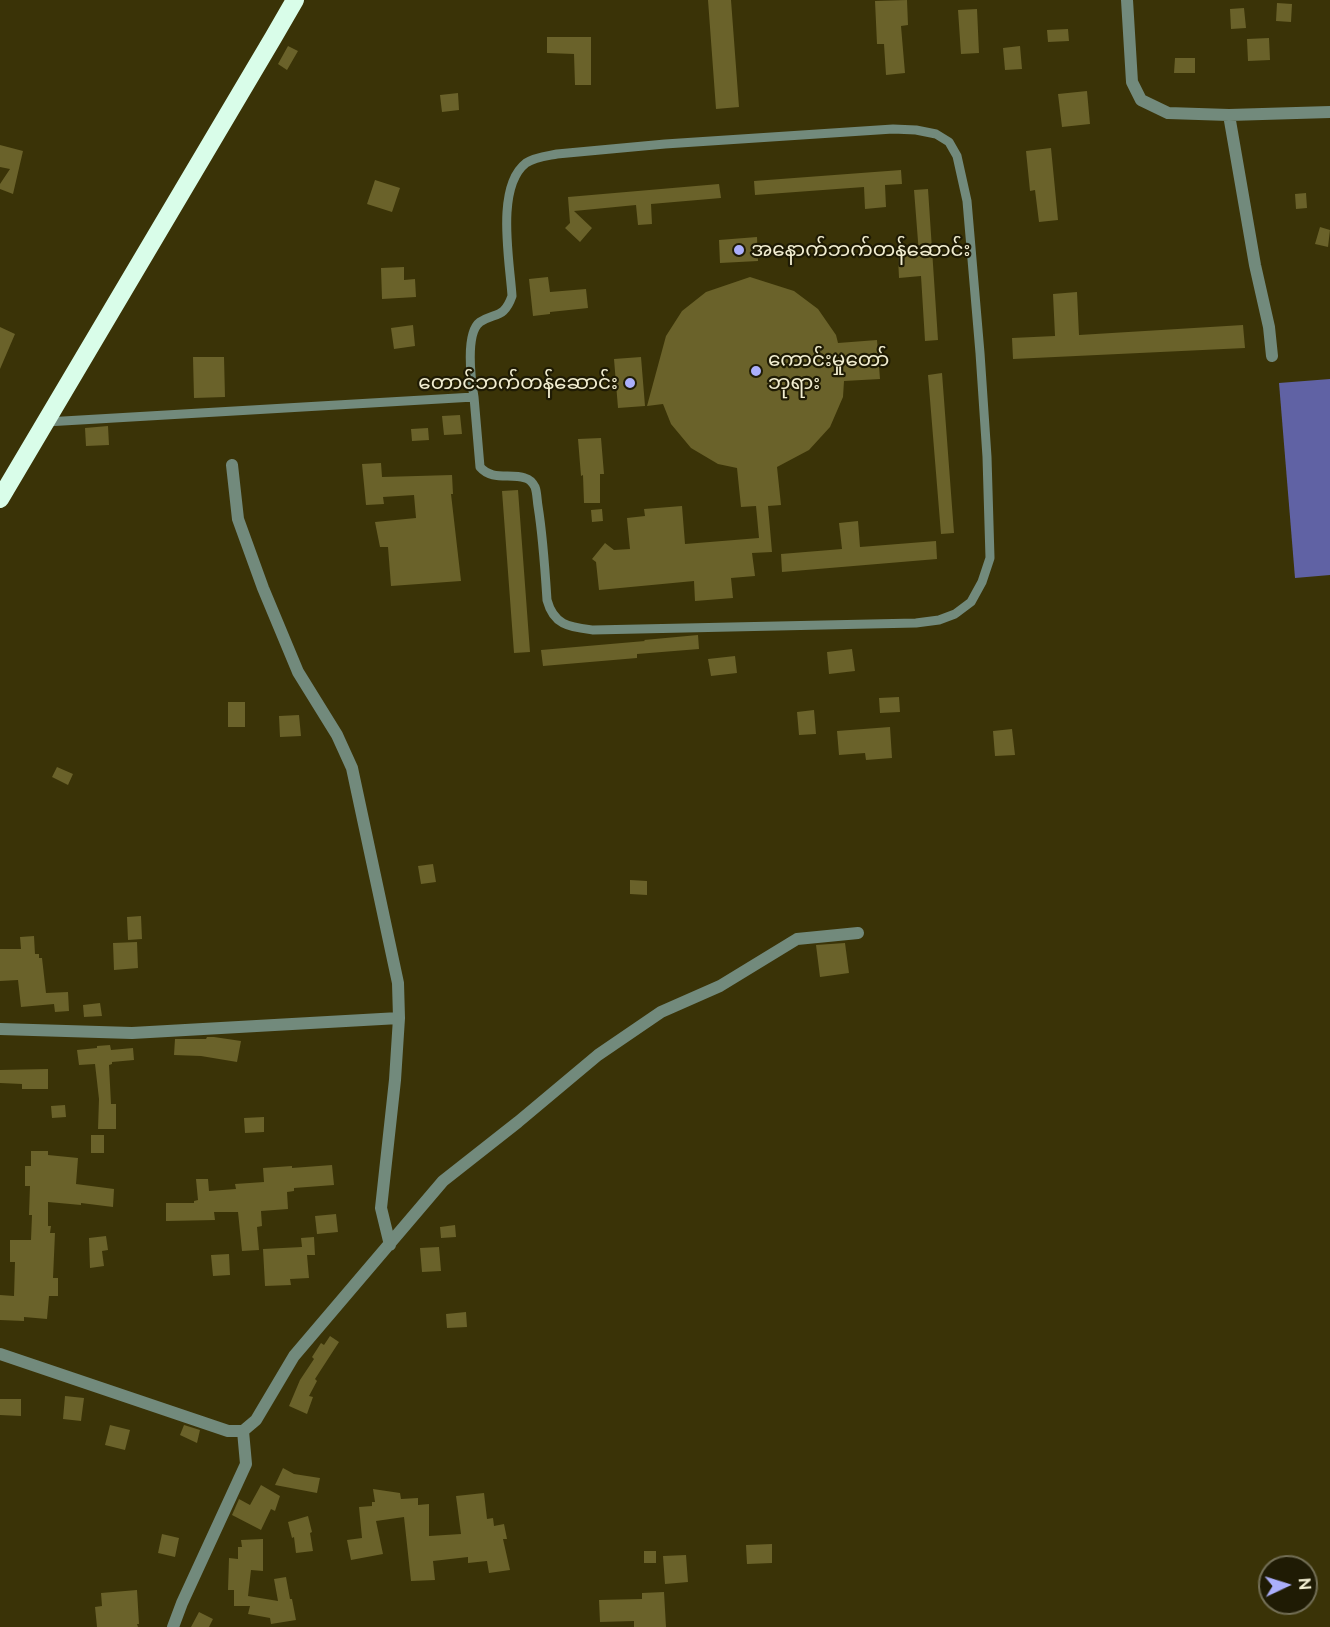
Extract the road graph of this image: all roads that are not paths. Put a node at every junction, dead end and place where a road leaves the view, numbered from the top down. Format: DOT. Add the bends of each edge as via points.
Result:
graph roads {
  1 [pos="294,0"];
  2 [pos="1128,0"];
  3 [pos="1330,112"];
  4 [pos="1229,114"];
  5 [pos="1272,356"];
  6 [pos="474,397"];
  7 [pos="46,422"];
  8 [pos="232,465"];
  9 [pos="0,499"];
  10 [pos="858,933"];
  11 [pos="399,1018"];
  12 [pos="0,1029"];
  13 [pos="390,1245"];
  14 [pos="0,1354"];
  15 [pos="243,1431"];
  16 [pos="173,1627"];
  1 -- 7 [label="highway"];
  2 -- 4 [label="street" via="1132,82 1141,100 1168,113"];
  3 -- 4 [label="street"];
  4 -- 5 [label="street"];
  6 -- 6 [label="lane" via="480,467 491,474 524,478 535,488 548,600 554,616 563,624 593,630 916,623 955,614 971,602 982,582 990,558 987,468 967,201 957,156 949,142 936,134 894,129 687,143 557,154 528,162 513,180 506,206 512,297 500,314 480,322 471,338"];
  6 -- 7 [label="lane"];
  7 -- 9 [label="highway"];
  8 -- 11 [label="street" via="238,519 263,588 298,672 337,735 352,768 398,983"];
  10 -- 13 [label="street" via="797,939 720,986 661,1012 598,1055 443,1181"];
  11 -- 12 [label="street" via="132,1033"];
  11 -- 13 [label="street" via="381,1208"];
  13 -- 15 [label="street" via="294,1356 256,1420"];
  14 -- 15 [label="street" via="228,1431"];
  15 -- 16 [label="street" via="246,1464"];
}
